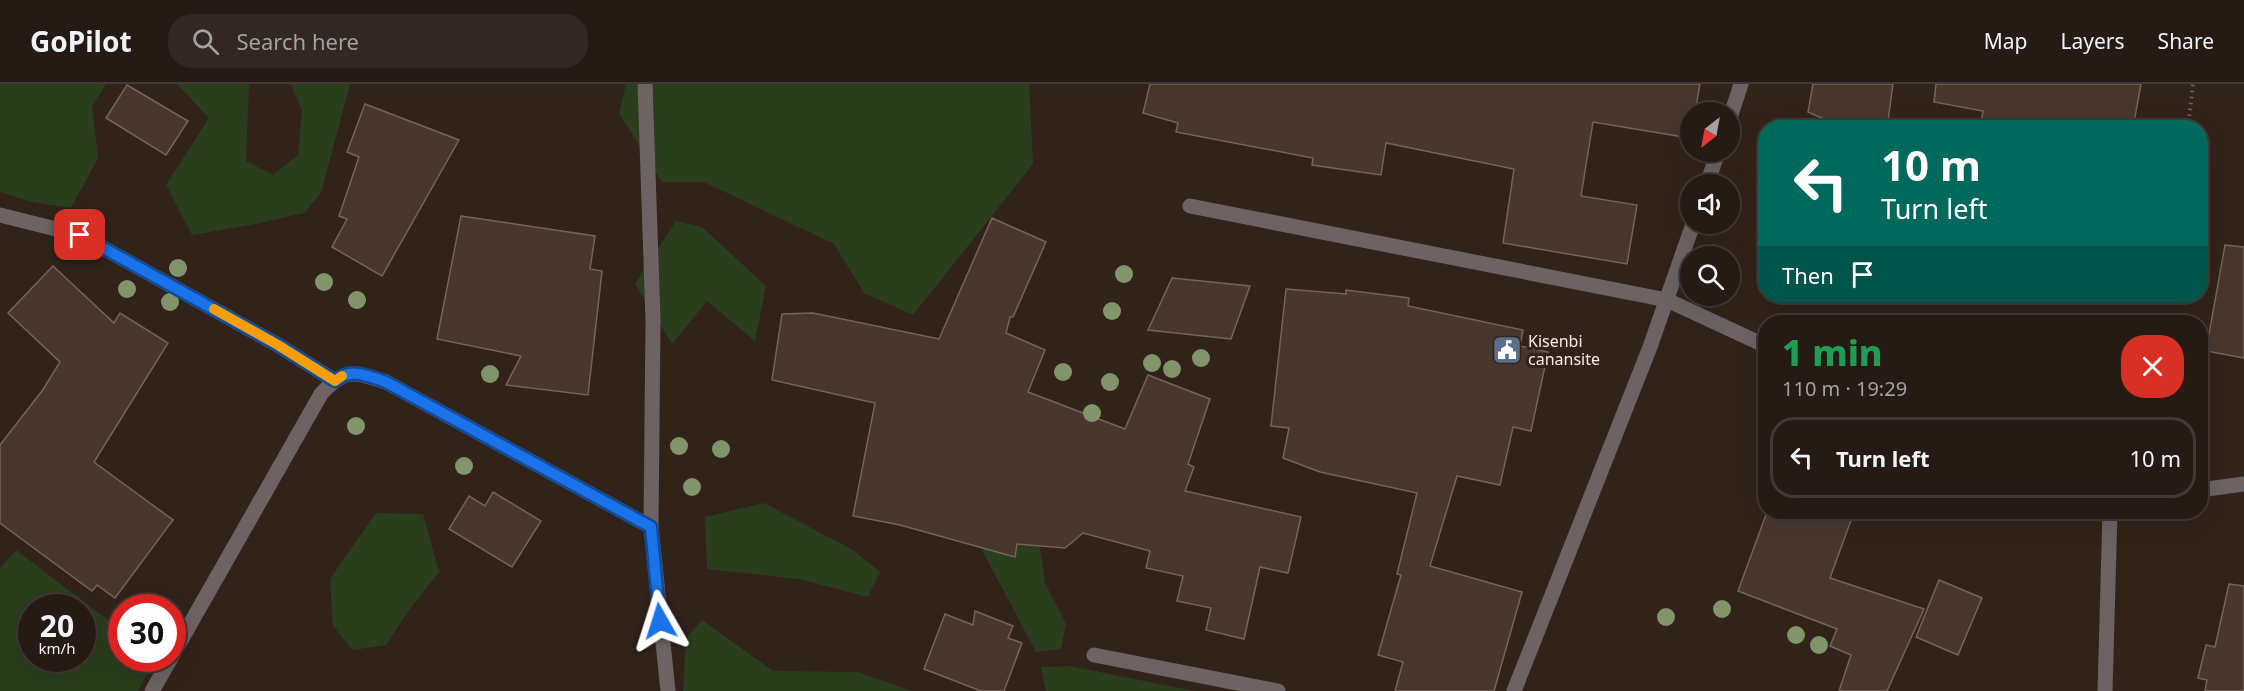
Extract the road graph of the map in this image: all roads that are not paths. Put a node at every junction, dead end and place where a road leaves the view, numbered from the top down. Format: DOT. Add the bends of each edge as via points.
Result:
graph roads {
  1 [pos="645,84"];
  2 [pos="1741,84"];
  3 [pos="1735,102"];
  4 [pos="1190,206"];
  5 [pos="0,215"];
  6 [pos="1690,234"];
  7 [pos="1667,300"];
  8 [pos="1758,342"];
  9 [pos="335,381"];
  10 [pos="2244,484"];
  11 [pos="2208,489"];
  12 [pos="2110,519"];
  13 [pos="651,527"];
  14 [pos="186,632"];
  15 [pos="1094,655"];
  16 [pos="163,672"];
  17 [pos="152,691"];
  18 [pos="668,691"];
  19 [pos="1278,691"];
  20 [pos="1514,691"];
  21 [pos="2105,691"];
  1 -- 13 [label="street" via="653,320"];
  2 -- 3 [label="street"];
  4 -- 7 [label="street"];
  5 -- 9 [label="street" via="80,235"];
  6 -- 7 [label="street"];
  7 -- 8 [label="street"];
  7 -- 20 [label="street"];
  9 -- 13 [label="street" via="356,372 386,382"];
  9 -- 14 [label="street" via="318,400"];
  10 -- 11 [label="street"];
  12 -- 21 [label="street"];
  13 -- 18 [label="street"];
  15 -- 19 [label="street"];
  16 -- 17 [label="street"];
}
